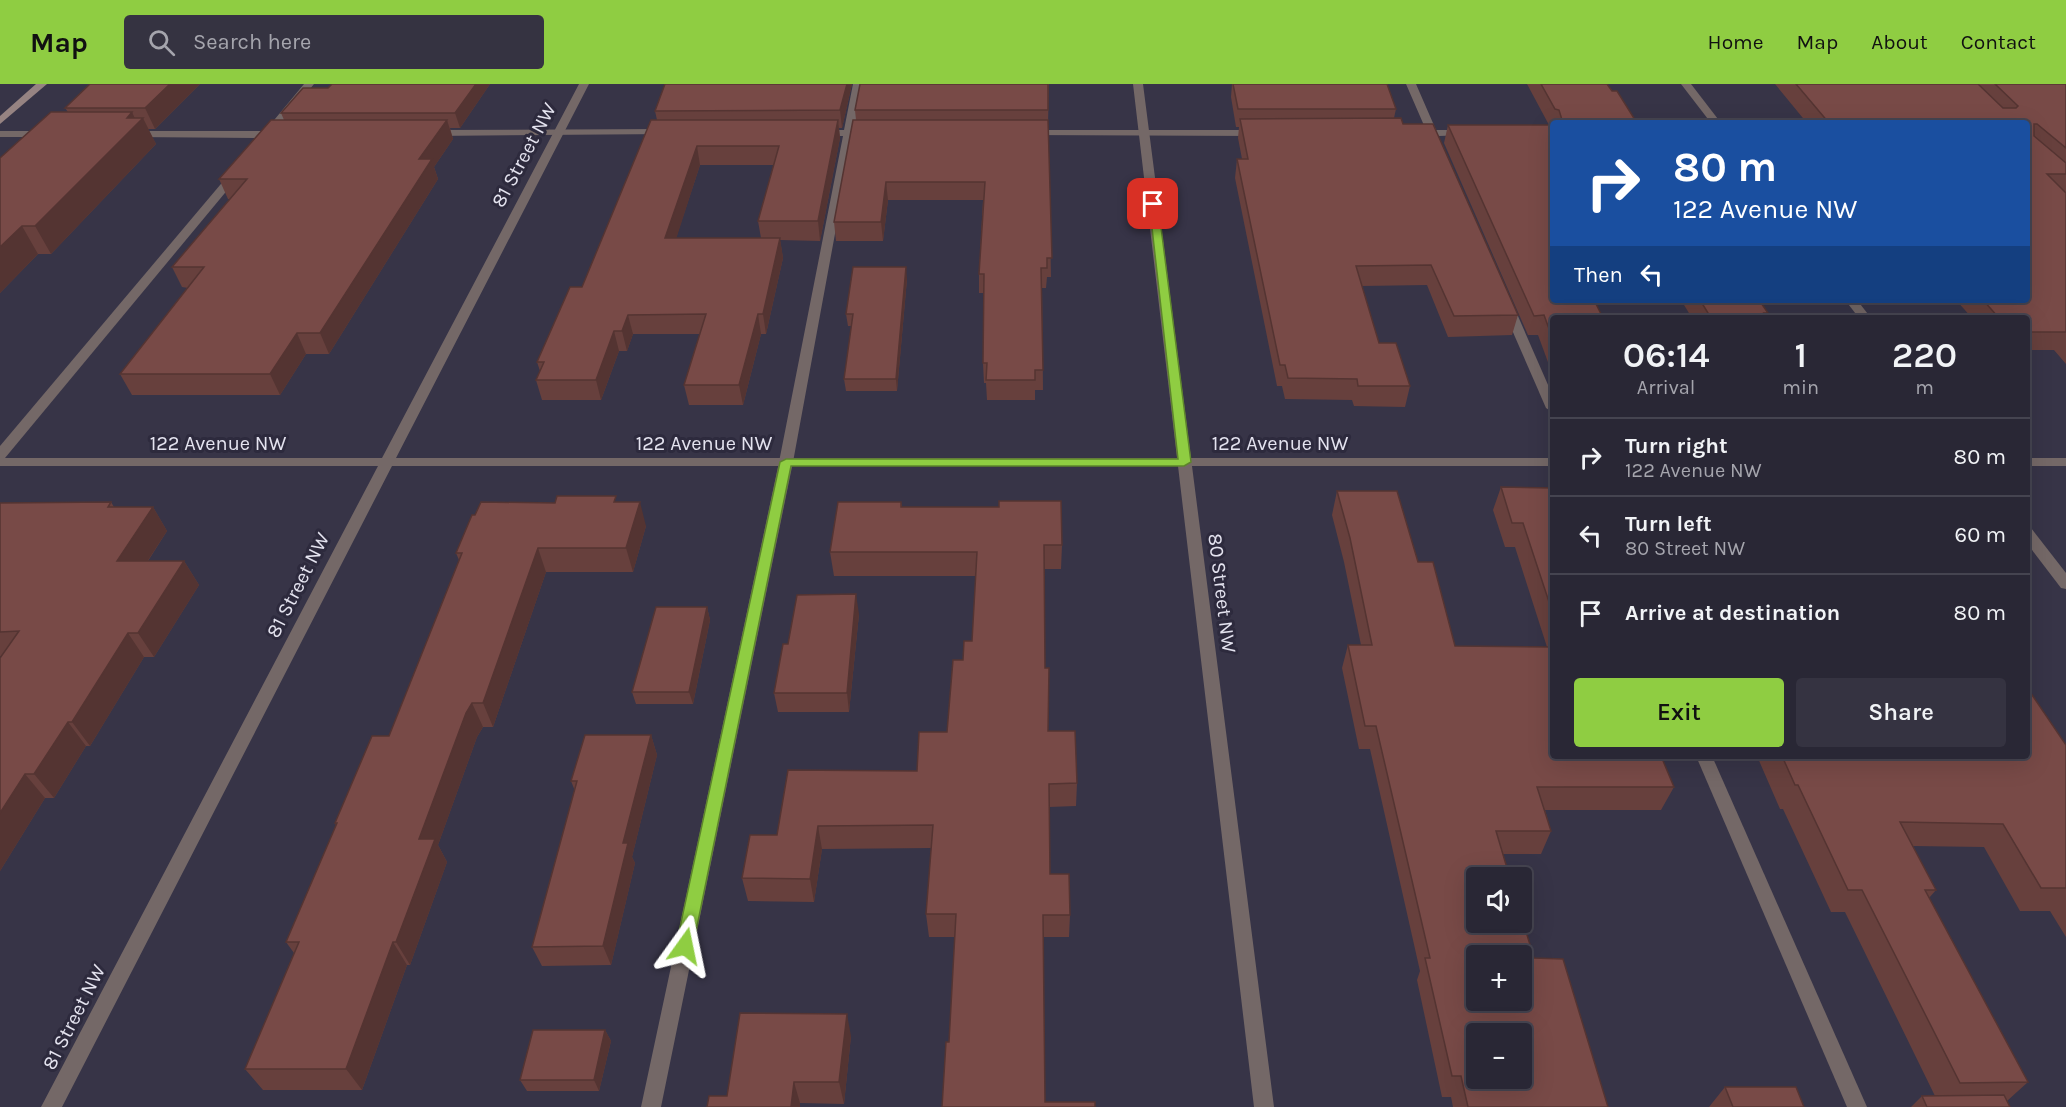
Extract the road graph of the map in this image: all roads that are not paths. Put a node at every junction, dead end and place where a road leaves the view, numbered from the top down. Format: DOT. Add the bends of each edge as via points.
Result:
graph roads {
  1 [pos="42,84"];
  2 [pos="309,84"];
  3 [pos="584,84"];
  4 [pos="858,84"];
  5 [pos="1138,84"];
  6 [pos="1411,84"];
  7 [pos="1686,84"];
  8 [pos="1714,120"];
  9 [pos="0,121"];
  10 [pos="560,132"];
  11 [pos="680,132"];
  12 [pos="420,133"];
  13 [pos="811,133"];
  14 [pos="847,133"];
  15 [pos="883,133"];
  16 [pos="1013,133"];
  17 [pos="1144,133"];
  18 [pos="1264,133"];
  19 [pos="1408,133"];
  20 [pos="1432,133"];
  21 [pos="1476,133"];
  22 [pos="0,134"];
  23 [pos="58,134"];
  24 [pos="116,134"];
  25 [pos="291,134"];
  26 [pos="264,139"];
  27 [pos="1441,154"];
  28 [pos="245,162"];
  29 [pos="1502,292"];
  30 [pos="1550,403"];
  31 [pos="0,455"];
  32 [pos="0,462"];
  33 [pos="786,462"];
  34 [pos="1184,462"];
  35 [pos="1550,462"];
  36 [pos="2030,462"];
  37 [pos="2066,462"];
  38 [pos="385,463"];
  39 [pos="2030,536"];
  40 [pos="2066,584"];
  41 [pos="1705,759"];
  42 [pos="51,1107"];
  43 [pos="651,1107"];
  44 [pos="1264,1107"];
  45 [pos="1857,1107"];
  1 -- 9 [label="main road"];
  2 -- 26 [label="street"];
  3 -- 10 [label="street, 81 Street NW"];
  4 -- 14 [label="street"];
  5 -- 17 [label="street, 80 Street NW"];
  6 -- 20 [label="street"];
  7 -- 8 [label="street"];
  10 -- 11 [label="street"];
  10 -- 12 [label="street"];
  10 -- 38 [label="street, 81 Street NW"];
  13 -- 14 [label="street"];
  14 -- 15 [label="street"];
  14 -- 33 [label="street"];
  16 -- 17 [label="street"];
  17 -- 18 [label="street"];
  17 -- 34 [label="street, 80 Street NW"];
  19 -- 20 [label="street"];
  20 -- 21 [label="street"];
  20 -- 27 [label="street"];
  22 -- 23 [label="street"];
  24 -- 26 [label="street"];
  25 -- 26 [label="street"];
  28 -- 31 [label="street"];
  29 -- 30 [label="street"];
  32 -- 38 [label="street, 122 Avenue NW"];
  33 -- 34 [label="street, 122 Avenue NW"];
  33 -- 38 [label="street, 122 Avenue NW"];
  33 -- 43 [label="street"];
  34 -- 35 [label="street, 122 Avenue NW"];
  34 -- 44 [label="street, 80 Street NW"];
  36 -- 37 [label="street"];
  38 -- 42 [label="street, 81 Street NW"];
  39 -- 40 [label="street"];
  41 -- 45 [label="street"];
}
